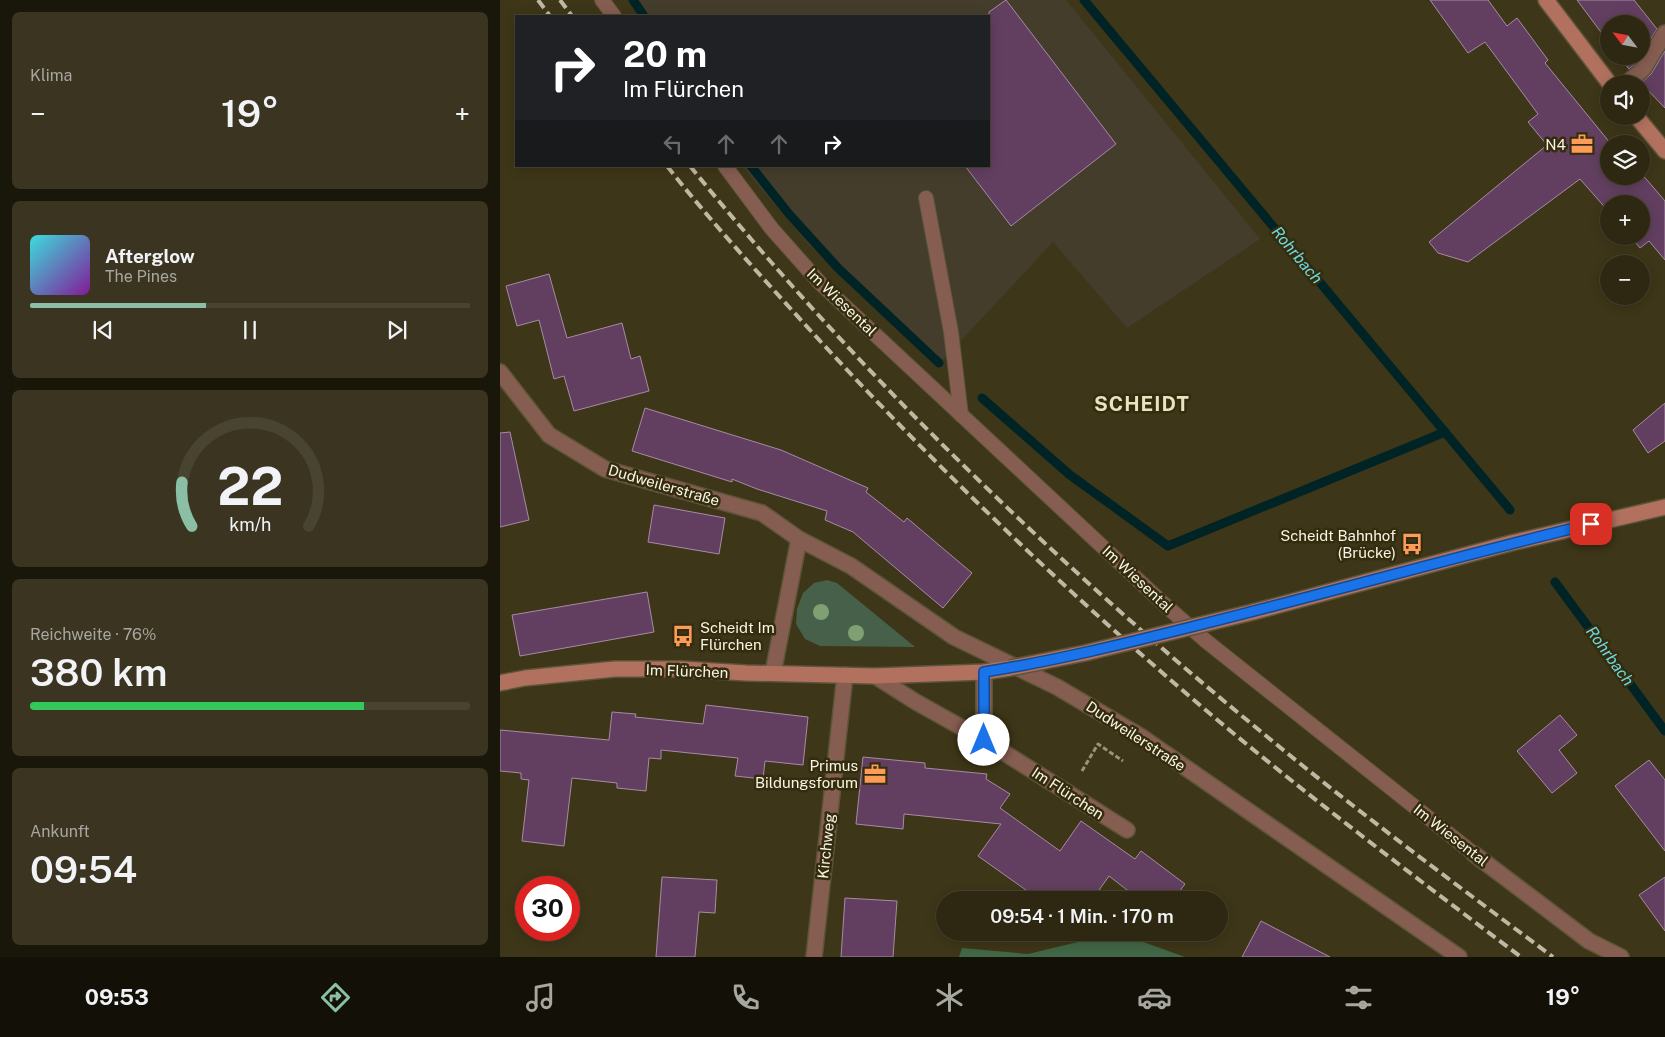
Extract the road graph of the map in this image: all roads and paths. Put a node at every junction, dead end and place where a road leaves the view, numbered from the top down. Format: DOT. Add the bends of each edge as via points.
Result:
graph roads {
  1 [pos="602,0"];
  2 [pos="1546,0"];
  3 [pos="613,15"];
  4 [pos="1665,33"];
  5 [pos="1603,75"];
  6 [pos="1636,75"];
  7 [pos="1643,125"];
  8 [pos="1665,151"];
  9 [pos="726,167"];
  10 [pos="926,198"];
  11 [pos="500,372"];
  12 [pos="961,415"];
  13 [pos="1665,506"];
  14 [pos="799,539"];
  15 [pos="984,672"];
  16 [pos="773,673"];
  17 [pos="845,675"];
  18 [pos="875,676"];
  19 [pos="500,683"];
  20 [pos="984,740"];
  21 [pos="1123,761"];
  22 [pos="1082,771"];
  23 [pos="1127,830"];
  24 [pos="1474,854"];
  25 [pos="814,957"];
  26 [pos="1458,957"];
  27 [pos="1621,957"];
  1 -- 3 [label="lane"];
  2 -- 5 [label="street"];
  4 -- 6 [label="street"];
  7 -- 8 [label="street"];
  9 -- 12 [label="lane, Im Wiesental" via="772,229 820,283"];
  10 -- 12 [label="lane" via="951,332"];
  11 -- 14 [label="street, Dudweilerstraße" via="549,435 606,469 762,513"];
  12 -- 24 [label="lane, Im Wiesental" via="1206,641"];
  13 -- 15 [label="street, Im Flürchen, bridge" via="1085,653"];
  14 -- 16 [label="street"];
  14 -- 26 [label="street, Dudweilerstraße" via="851,566 954,637 1100,710"];
  15 -- 18 [label="street, Im Flürchen"];
  15 -- 20 [label="street"];
  16 -- 17 [label="street, Im Flürchen"];
  16 -- 19 [label="street, Im Flürchen" via="615,669"];
  17 -- 18 [label="street, Im Flürchen"];
  17 -- 25 [label="street, Kirchweg"];
  18 -- 20 [label="street, Im Flürchen"];
  20 -- 23 [label="street, Im Flürchen"];
  21 -- 22 [label="path" via="1098,744"];
  24 -- 27 [label="street, Im Wiesental" via="1589,941"];
}
